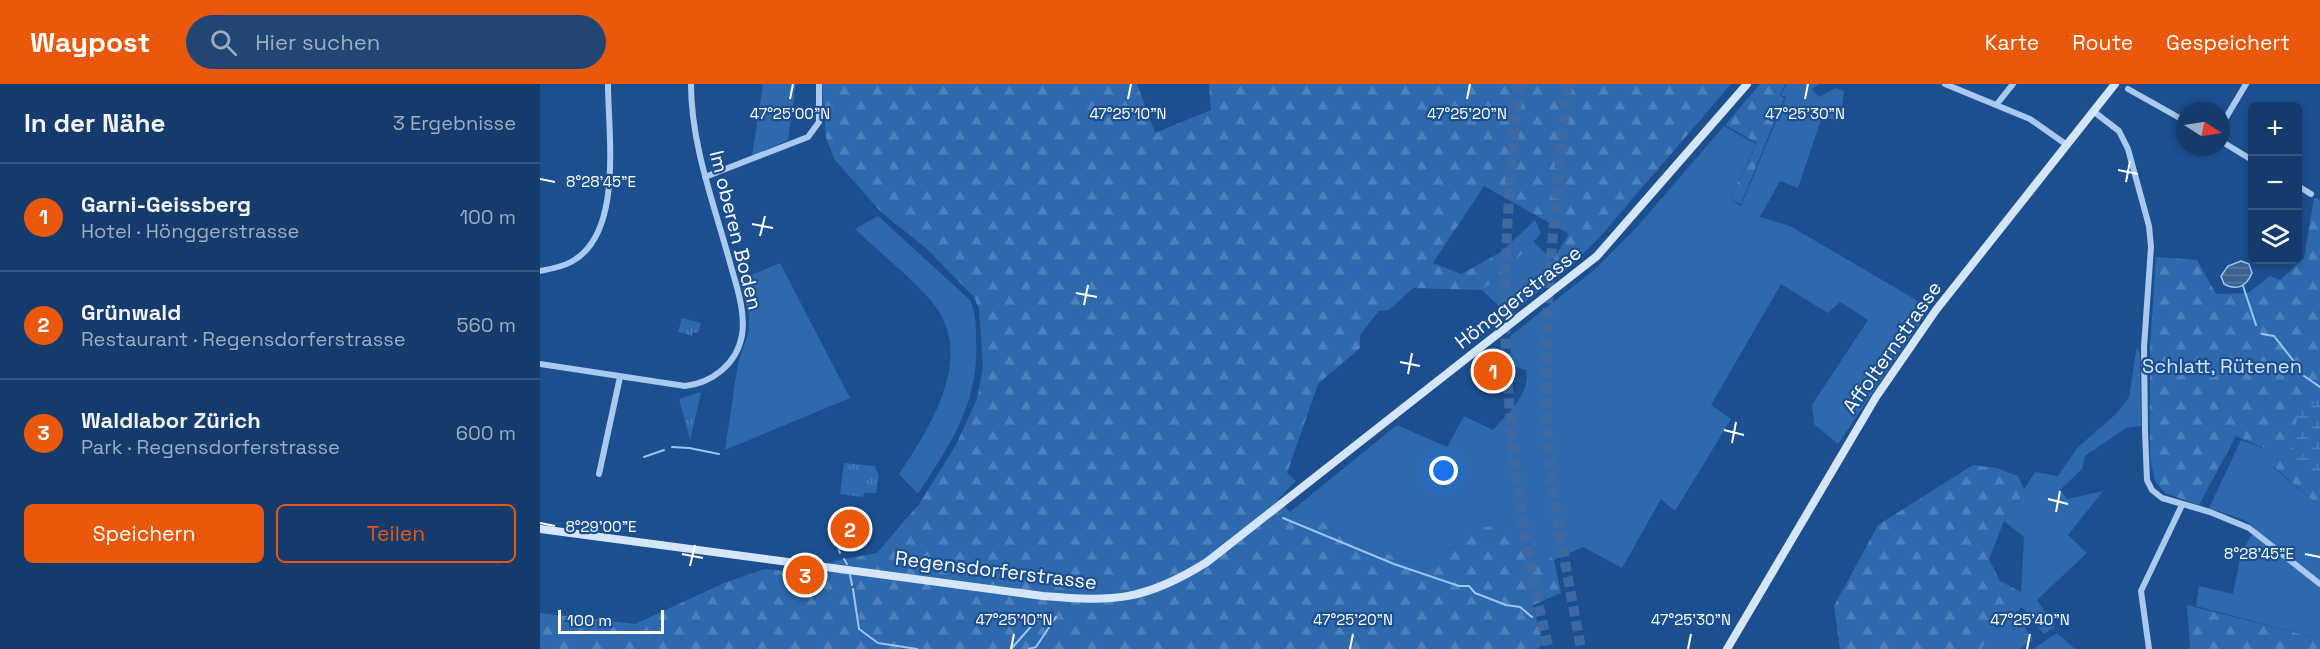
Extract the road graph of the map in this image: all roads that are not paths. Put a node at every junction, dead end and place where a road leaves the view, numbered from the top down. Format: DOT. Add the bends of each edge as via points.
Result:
graph roads {
  1 [pos="608,84"];
  2 [pos="691,84"];
  3 [pos="819,84"];
  4 [pos="1747,84"];
  5 [pos="1945,84"];
  6 [pos="2013,84"];
  7 [pos="2115,84"];
  8 [pos="2246,84"];
  9 [pos="2128,89"];
  10 [pos="1997,104"];
  11 [pos="2093,111"];
  12 [pos="2230,111"];
  13 [pos="2176,116"];
  14 [pos="2067,145"];
  15 [pos="2230,146"];
  16 [pos="2248,157"];
  17 [pos="705,177"];
  18 [pos="2302,188"];
  19 [pos="2311,194"];
  20 [pos="540,272"];
  21 [pos="540,364"];
  22 [pos="620,378"];
  23 [pos="599,474"];
  24 [pos="2182,505"];
  25 [pos="1281,506"];
  26 [pos="540,529"];
  27 [pos="2320,584"];
  28 [pos="1727,649"];
  29 [pos="2149,649"];
  1 -- 20 [label="street" via="608,195 603,225 583,254"];
  2 -- 17 [label="street, Im oberen Boden"];
  3 -- 17 [label="street" via="819,122 808,136"];
  4 -- 25 [label="main road, Hönggerstrasse" via="1597,256"];
  5 -- 10 [label="street"];
  6 -- 10 [label="street"];
  7 -- 11 [label="main road, Affolternstrasse"];
  8 -- 12 [label="street"];
  9 -- 13 [label="street"];
  10 -- 14 [label="street" via="2030,119"];
  11 -- 14 [label="main road, Affolternstrasse"];
  11 -- 24 [label="street" via="2119,131 2128,149 2149,226 2144,347 2147,480 2162,498"];
  14 -- 28 [label="main road, Affolternstrasse" via="1936,310 1876,397"];
  15 -- 16 [label="street"];
  17 -- 22 [label="street, Im oberen Boden" via="743,316 738,347 723,370 700,384 674,387"];
  18 -- 19 [label="street"];
  21 -- 22 [label="street, Im oberen Boden"];
  22 -- 23 [label="street"];
  24 -- 27 [label="street" via="2249,528"];
  24 -- 29 [label="street" via="2141,591"];
  25 -- 26 [label="main road, Regensdorferstrasse" via="1179,580 1146,593 1100,600 1043,596"];
}
